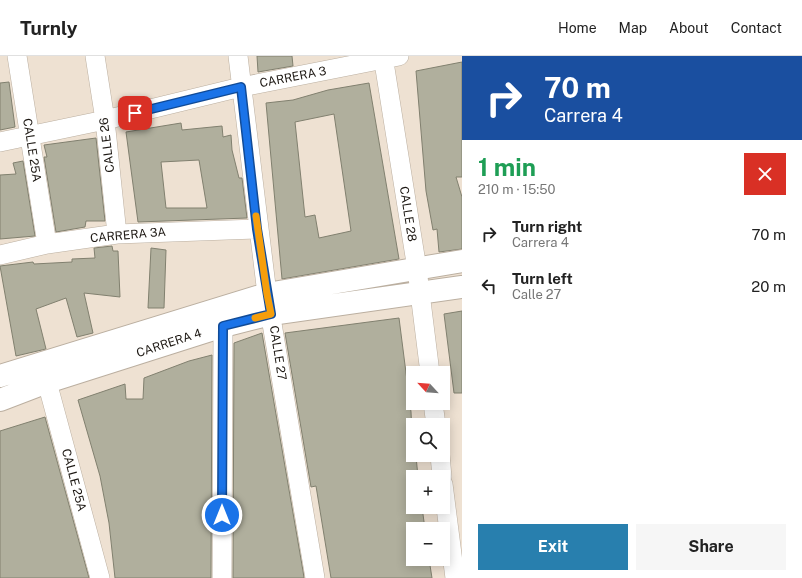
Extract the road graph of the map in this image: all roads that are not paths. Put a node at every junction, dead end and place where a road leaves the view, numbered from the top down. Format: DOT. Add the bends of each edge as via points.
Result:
graph roads {
  1 [pos="17,56"];
  2 [pos="95,56"];
  3 [pos="238,56"];
  4 [pos="388,57"];
  5 [pos="241,87"];
  6 [pos="105,120"];
  7 [pos="30,137"];
  8 [pos="0,142"];
  9 [pos="257,229"];
  10 [pos="118,234"];
  11 [pos="47,244"];
  12 [pos="0,255"];
  13 [pos="462,261"];
  14 [pos="417,270"];
  15 [pos="462,287"];
  16 [pos="420,293"];
  17 [pos="269,304"];
  18 [pos="223,326"];
  19 [pos="429,366"];
  20 [pos="0,376"];
  21 [pos="47,382"];
  22 [pos="0,400"];
  23 [pos="447,514"];
  24 [pos="100,578"];
  25 [pos="222,578"];
  26 [pos="315,578"];
  27 [pos="455,578"];
  1 -- 7 [label="street, CALLE 25A"];
  2 -- 6 [label="street, CALLE 26"];
  3 -- 5 [label="street, CALLE 27"];
  4 -- 5 [label="street, CARRERA 3"];
  4 -- 14 [label="street, CALLE 28"];
  5 -- 6 [label="street, CARRERA 3"];
  5 -- 9 [label="street, CALLE 27"];
  6 -- 7 [label="street, CARRERA 3"];
  6 -- 10 [label="street, CALLE 26"];
  7 -- 8 [label="street, CARRERA 3"];
  7 -- 11 [label="street, CALLE 25A"];
  9 -- 10 [label="street, CARRERA 3A"];
  9 -- 17 [label="street, CALLE 27"];
  10 -- 11 [label="street, CARRERA 3A"];
  11 -- 12 [label="street, CARRERA 3A"];
  13 -- 14 [label="main road, CARRERA 4"];
  14 -- 16 [label="street, CALLE 28"];
  14 -- 17 [label="main road, CARRERA 4"];
  15 -- 16 [label="main road, CARRERA 4"];
  16 -- 17 [label="main road, CARRERA 4"];
  16 -- 19 [label="street, CALLE 28"];
  17 -- 18 [label="main road, CARRERA 4"];
  17 -- 20 [label="main road, CARRERA 4"];
  17 -- 26 [label="street, CALLE 27"];
  18 -- 21 [label="main road, CARRERA 4"];
  18 -- 25 [label="street"];
  21 -- 22 [label="main road, CARRERA 4"];
  21 -- 24 [label="street, CALLE 25A"];
  23 -- 27 [label="street"];
}
